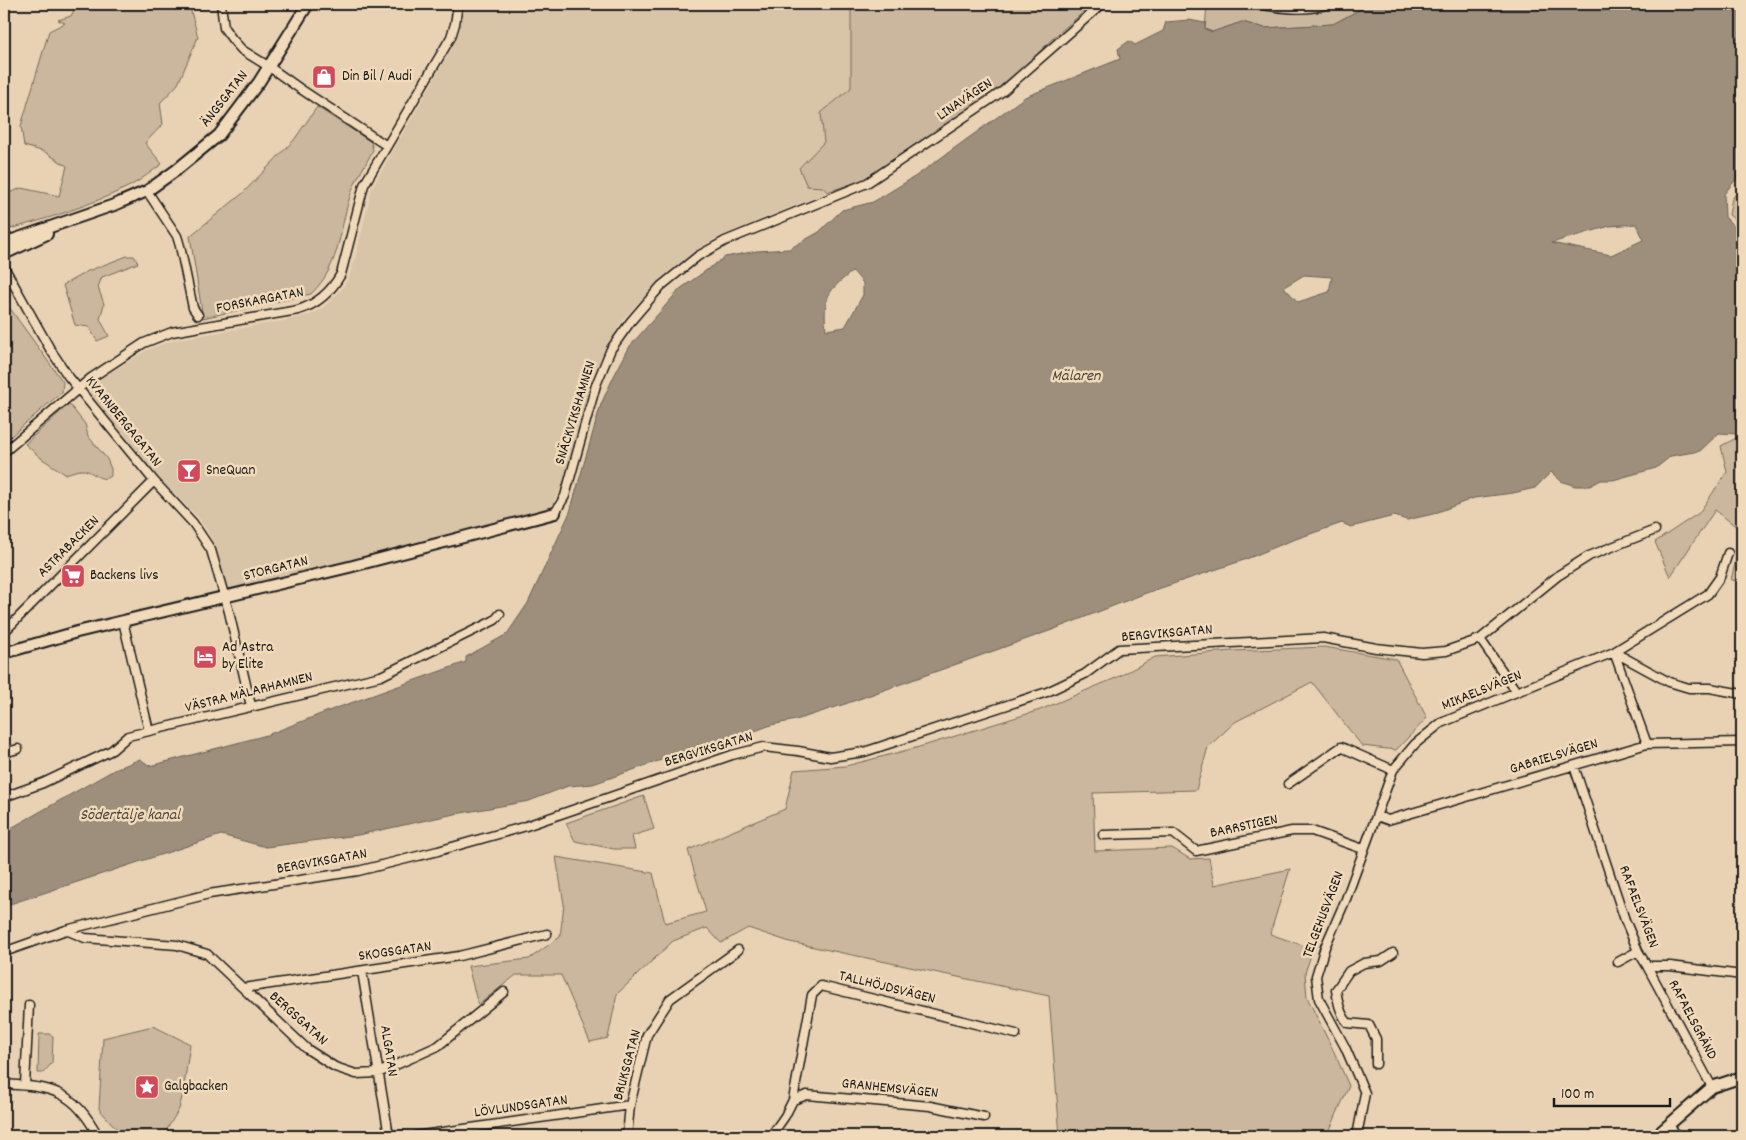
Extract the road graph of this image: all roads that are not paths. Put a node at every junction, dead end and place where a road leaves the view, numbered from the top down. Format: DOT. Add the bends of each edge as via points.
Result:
graph roads {
  1 [pos="221,4"];
  2 [pos="308,4"];
  3 [pos="458,4"];
  4 [pos="1102,4"];
  5 [pos="1259,4"];
  6 [pos="1326,4"];
  7 [pos="268,66"];
  8 [pos="387,146"];
  9 [pos="147,190"];
  10 [pos="829,198"];
  11 [pos="89,215"];
  12 [pos="4,243"];
  13 [pos="4,254"];
  14 [pos="4,267"];
  15 [pos="198,315"];
  16 [pos="79,389"];
  17 [pos="4,452"];
  18 [pos="154,481"];
  19 [pos="555,513"];
  20 [pos="1655,530"];
  21 [pos="1728,554"];
  22 [pos="225,597"];
  23 [pos="500,614"];
  24 [pos="123,621"];
  25 [pos="4,632"];
  26 [pos="1480,639"];
  27 [pos="1614,652"];
  28 [pos="4,653"];
  29 [pos="1516,691"];
  30 [pos="1742,694"];
  31 [pos="251,706"];
  32 [pos="149,731"];
  33 [pos="1742,742"];
  34 [pos="1647,744"];
  35 [pos="18,749"];
  36 [pos="4,753"];
  37 [pos="1574,766"];
  38 [pos="1393,770"];
  39 [pos="1288,784"];
  40 [pos="4,797"];
  41 [pos="1377,816"];
  42 [pos="1103,835"];
  43 [pos="1364,849"];
  44 [pos="66,930"];
  45 [pos="548,934"];
  46 [pos="738,950"];
  47 [pos="1638,951"];
  48 [pos="4,952"];
  49 [pos="1393,953"];
  50 [pos="1618,962"];
  51 [pos="1647,966"];
  52 [pos="362,970"];
  53 [pos="1742,975"];
  54 [pos="244,988"];
  55 [pos="504,992"];
  56 [pos="29,1005"];
  57 [pos="1016,1034"];
  58 [pos="1376,1064"];
  59 [pos="378,1073"];
  60 [pos="1742,1077"];
  61 [pos="4,1084"];
  62 [pos="25,1085"];
  63 [pos="1712,1087"];
  64 [pos="794,1100"];
  65 [pos="630,1106"];
  66 [pos="984,1117"];
  67 [pos="1668,1125"];
  68 [pos="98,1136"];
  69 [pos="389,1136"];
  70 [pos="415,1136"];
  71 [pos="627,1136"];
  72 [pos="771,1136"];
  73 [pos="1357,1136"];
  74 [pos="1656,1136"];
  75 [pos="1678,1136"];
  1 -- 7 [label="street" via="224,28 232,40"];
  2 -- 7 [label="street, ÄNGSGATAN"];
  3 -- 8 [label="street, FORSKARGATAN" via="451,37"];
  4 -- 10 [label="street, LINAVÄGEN" via="1004,91 867,183"];
  5 -- 6 [label="street" via="1295,8"];
  7 -- 8 [label="street"];
  7 -- 9 [label="street, ÄNGSGATAN" via="219,135"];
  8 -- 16 [label="street, FORSKARGATAN" via="364,185 342,274 319,300 298,310 172,332 144,343"];
  9 -- 11 [label="street, ÄNGSGATAN"];
  9 -- 15 [label="street" via="177,236 193,308"];
  10 -- 19 [label="street, SNÄCKVIKSHAMNEN" via="698,256 661,286 611,349 596,385 565,496"];
  11 -- 12 [label="street, ÄNGSGATAN"];
  11 -- 13 [label="street, ÄNGSGATAN"];
  14 -- 16 [label="street, KVARNBERGAGATAN" via="50,349"];
  16 -- 17 [label="street, FORSKARGATAN"];
  16 -- 18 [label="street, KVARNBERGAGATAN"];
  18 -- 22 [label="street, KVARNBERGAGATAN" via="193,523 210,550"];
  18 -- 25 [label="street, ASTRABACKEN"];
  19 -- 22 [label="street, STORGATAN"];
  20 -- 26 [label="street, BERGVIKSGATAN" via="1589,556 1559,575"];
  21 -- 27 [label="street, MIKAELSVÄGEN" via="1720,576 1708,594"];
  22 -- 24 [label="street, STORGATAN"];
  22 -- 31 [label="street, KVARNBERGAGATAN"];
  23 -- 31 [label="street, VÄSTRA MÄLARHAMNEN" via="495,620 381,676"];
  24 -- 28 [label="street, STORGATAN"];
  24 -- 32 [label="street"];
  26 -- 29 [label="street"];
  26 -- 44 [label="street, BERGVIKSGATAN" via="1446,651 1425,654 1323,638 1119,649 1085,674 1047,692 864,752 830,757 764,747 438,852 358,871 209,894"];
  27 -- 29 [label="street, MIKAELSVÄGEN"];
  27 -- 30 [label="street" via="1669,682 1689,688"];
  27 -- 34 [label="street"];
  29 -- 38 [label="street, MIKAELSVÄGEN" via="1441,723 1415,744"];
  31 -- 32 [label="street, VÄSTRA MÄLARHAMNEN"];
  32 -- 40 [label="street, VÄSTRA MÄLARHAMNEN" via="128,736 112,750 43,783"];
  33 -- 34 [label="street, GABRIELSVÄGEN"];
  34 -- 37 [label="street, GABRIELSVÄGEN"];
  35 -- 36 [label="street"];
  37 -- 41 [label="street, GABRIELSVÄGEN" via="1388,820"];
  37 -- 47 [label="street, RAFAELSVÄGEN"];
  38 -- 39 [label="street" via="1341,747"];
  38 -- 41 [label="street, MIKAELSVÄGEN"];
  41 -- 43 [label="street, TELGEHUSVÄGEN"];
  42 -- 43 [label="street, BARRSTIGEN" via="1173,832 1196,850 1292,831 1312,831"];
  43 -- 73 [label="street, TELGEHUSVÄGEN" via="1316,976 1319,999 1346,1047 1365,1093"];
  44 -- 48 [label="street, BERGVIKSGATAN"];
  44 -- 54 [label="street, BERGSGATAN" via="85,938 177,945 207,954"];
  45 -- 52 [label="street, SKOGSGATAN" via="460,956"];
  46 -- 65 [label="street, BRUKSGATAN" via="670,998 646,1035"];
  47 -- 50 [label="street"];
  47 -- 51 [label="street, RAFAELSVÄGEN"];
  49 -- 58 [label="street" via="1381,961 1364,963 1349,971 1336,990 1346,1021 1369,1025 1376,1039"];
  51 -- 53 [label="street, RAFAELSVÄGEN"];
  51 -- 63 [label="street, RAFAELSGRÄND"];
  52 -- 54 [label="street, SKOGSGATAN"];
  52 -- 59 [label="street, ALGATAN"];
  54 -- 59 [label="street, BERGSGATAN" via="307,1049 335,1067 356,1074"];
  55 -- 59 [label="street, BERGSGATAN" via="438,1046"];
  56 -- 62 [label="street"];
  57 -- 64 [label="street, TALLHÖJDSVÄGEN" via="821,986 812,994"];
  59 -- 69 [label="street, ALGATAN"];
  60 -- 63 [label="street"];
  61 -- 62 [label="street"];
  62 -- 68 [label="street" via="66,1096 88,1117"];
  63 -- 67 [label="street"];
  64 -- 66 [label="street, GRANHEMSVÄGEN" via="808,1095 883,1101"];
  64 -- 72 [label="street, TALLHÖJDSVÄGEN"];
  65 -- 70 [label="street, LÖVLUNDSGATAN"];
  65 -- 71 [label="street, BRUKSGATAN"];
  67 -- 74 [label="street"];
  67 -- 75 [label="street"];
}
